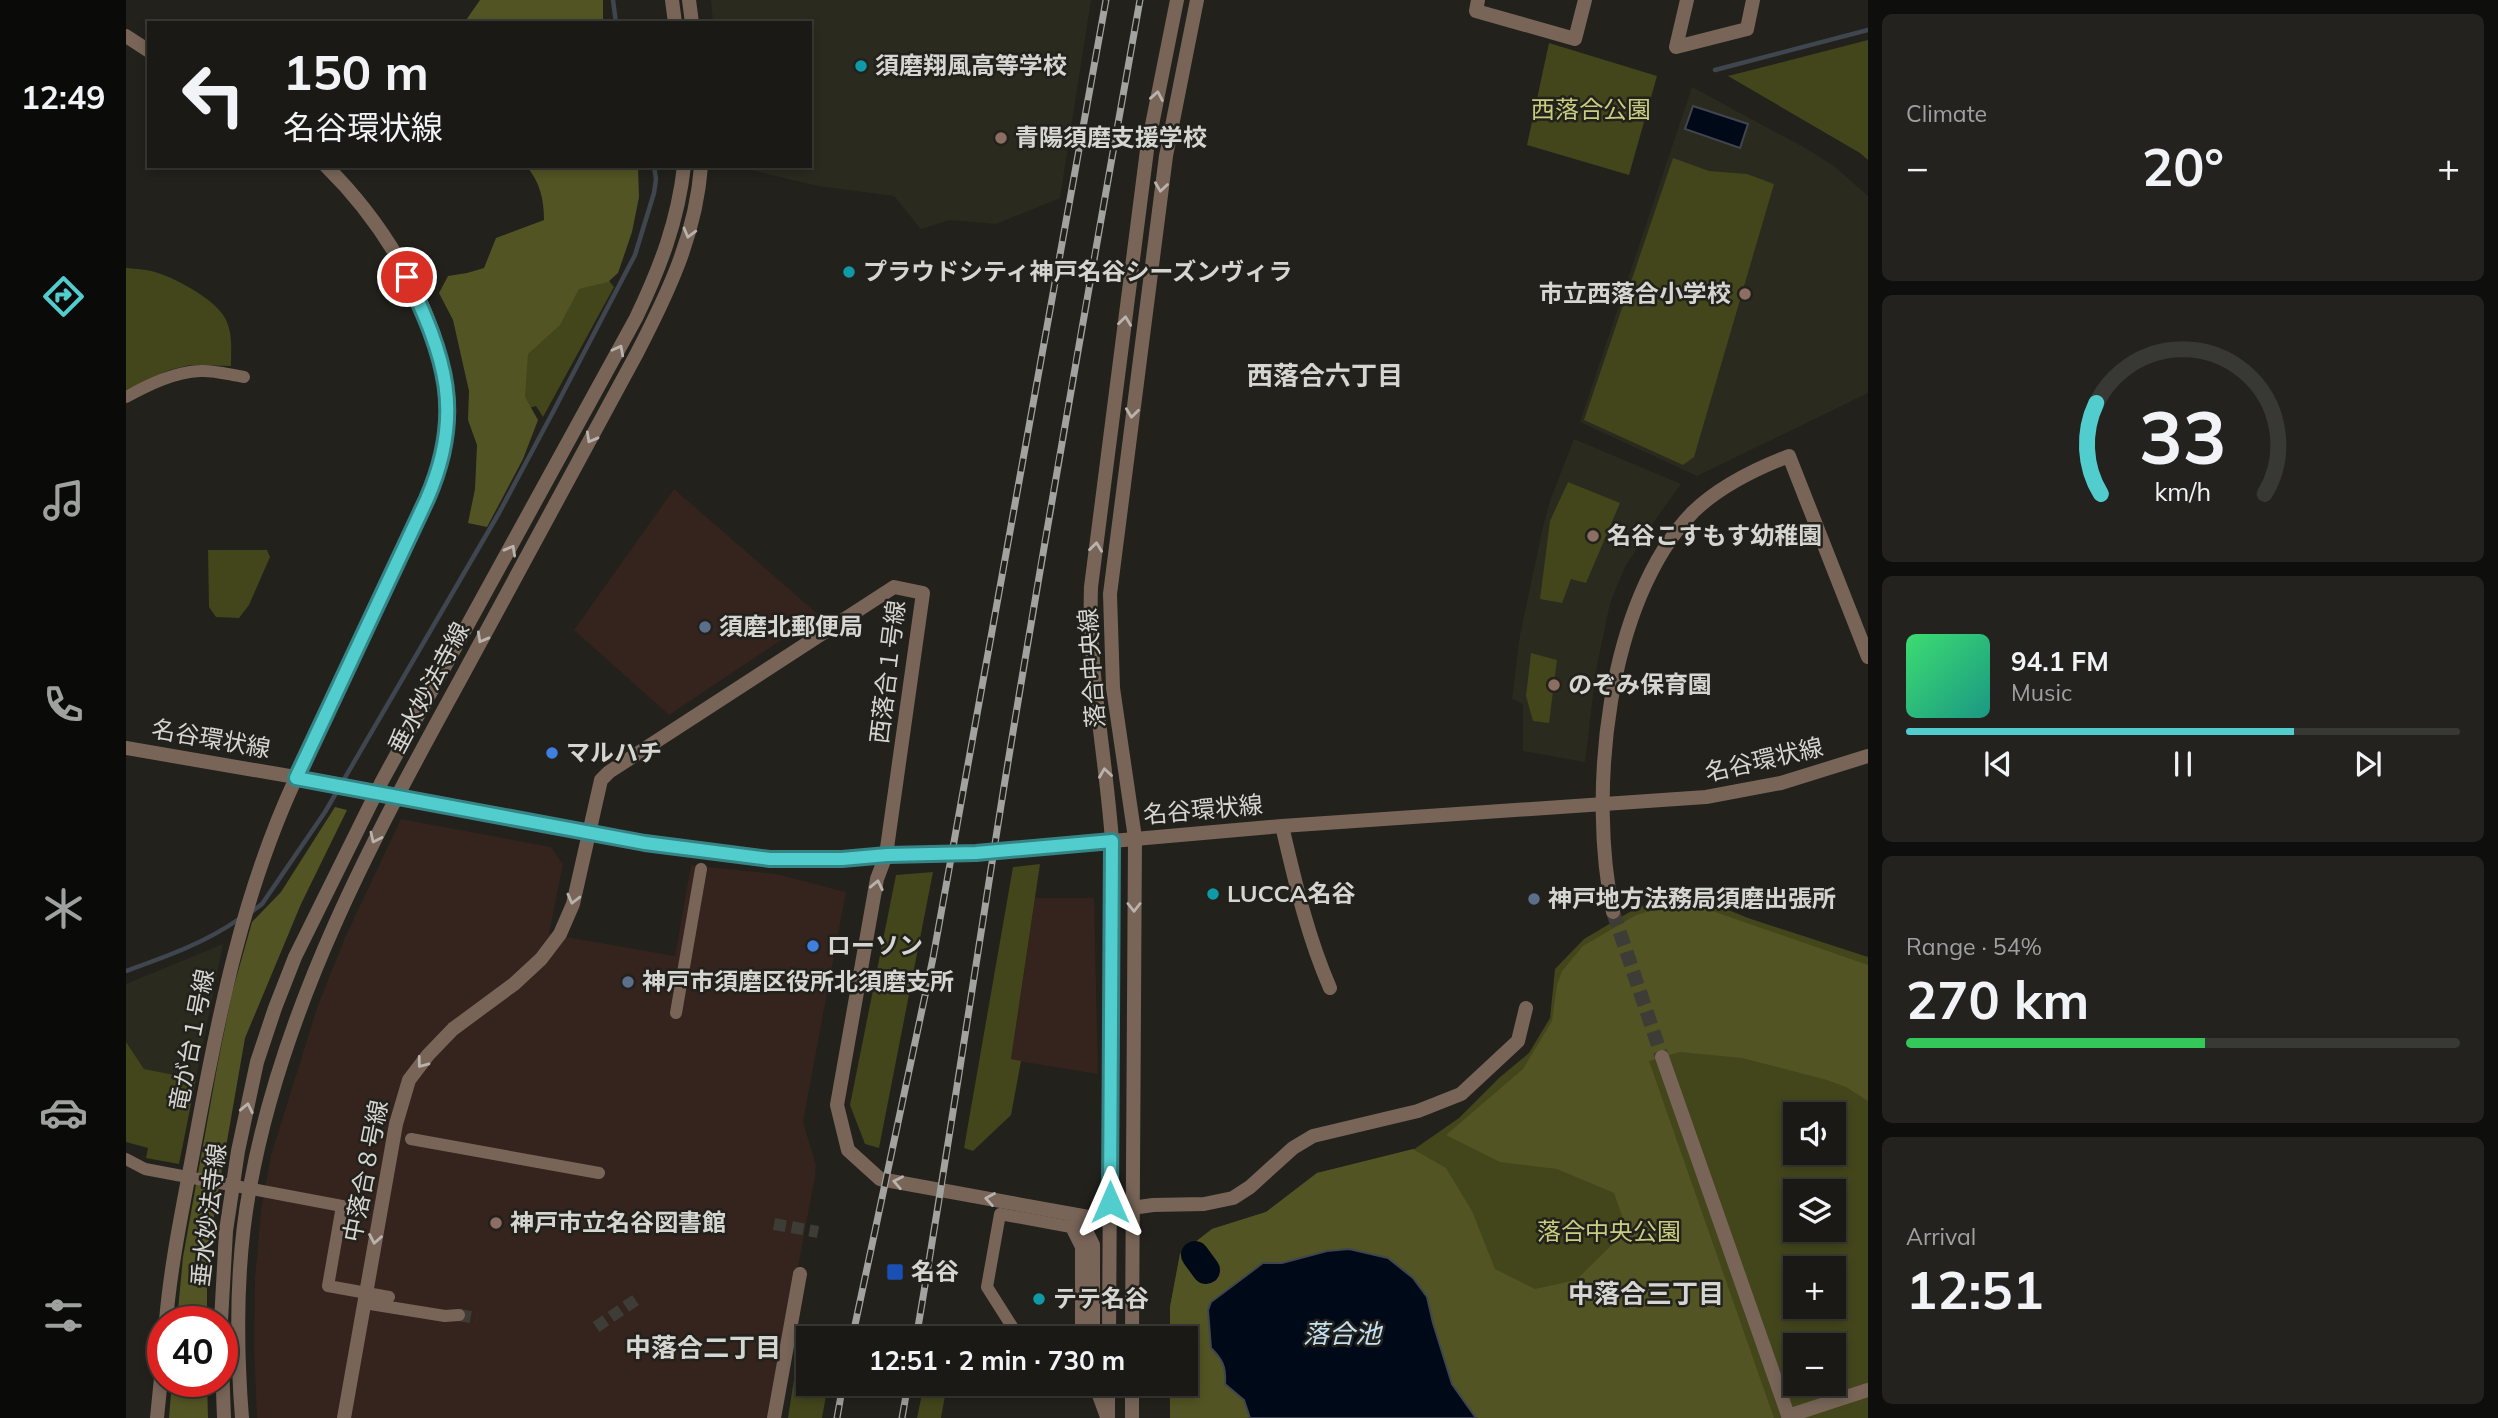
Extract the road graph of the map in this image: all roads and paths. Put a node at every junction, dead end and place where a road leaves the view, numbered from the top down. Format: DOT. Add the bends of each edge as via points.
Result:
graph roads {
  1 [pos="672,0"];
  2 [pos="689,0"];
  3 [pos="1177,0"];
  4 [pos="1197,0"];
  5 [pos="1478,0"];
  6 [pos="1585,0"];
  7 [pos="1687,0"];
  8 [pos="1753,0"];
  9 [pos="675,21"];
  10 [pos="692,21"];
  11 [pos="126,36"];
  12 [pos="147,50"];
  13 [pos="328,168"];
  14 [pos="684,168"];
  15 [pos="701,168"];
  16 [pos="244,377"];
  17 [pos="126,397"];
  18 [pos="1868,657"];
  19 [pos="126,748"];
  20 [pos="1868,756"];
  21 [pos="296,778"];
  22 [pos="1604,805"];
  23 [pos="1282,826"];
  24 [pos="589,833"];
  25 [pos="1135,838"];
  26 [pos="1112,841"];
  27 [pos="893,855"];
  28 [pos="701,869"];
  29 [pos="1613,912"];
  30 [pos="1330,988"];
  31 [pos="1526,1008"];
  32 [pos="676,1013"];
  33 [pos="1662,1057"];
  34 [pos="411,1139"];
  35 [pos="126,1159"];
  36 [pos="599,1173"];
  37 [pos="1132,1208"];
  38 [pos="1073,1215"];
  39 [pos="1110,1218"];
  40 [pos="800,1274"];
  41 [pos="390,1297"];
  42 [pos="364,1303"];
  43 [pos="168,1306"];
  44 [pos="222,1306"];
  45 [pos="459,1315"];
  46 [pos="1012,1326"];
  47 [pos="1081,1326"];
  48 [pos="1093,1326"];
  49 [pos="1109,1326"];
  50 [pos="1132,1326"];
  51 [pos="1868,1390"];
  52 [pos="1100,1396"];
  53 [pos="1108,1396"];
  54 [pos="1132,1396"];
  55 [pos="160,1397"];
  56 [pos="223,1397"];
  57 [pos="1788,1417"];
  58 [pos="158,1418"];
  59 [pos="224,1418"];
  60 [pos="242,1418"];
  61 [pos="344,1418"];
  62 [pos="774,1418"];
  63 [pos="1108,1418"];
  64 [pos="1132,1418"];
  1 -- 9 [label="street"];
  2 -- 10 [label="street"];
  26 -- 3 [label="street, 落合中央線, one-way" via="1094,692 1091,587 1147,150"];
  4 -- 25 [label="street, 落合中央線, one-way" via="1166,156 1110,594 1113,688"];
  5 -- 6 [label="street" via="1476,11 1575,39"];
  7 -- 8 [label="street" via="1676,47 1747,29"];
  11 -- 12 [label="street"];
  13 -- 21 [label="street, 竜が台１号線" via="356,197 396,253 430,325 447,394 447,425 436,479"];
  44 -- 14 [label="street, 垂水妙法寺線, one-way" via="226,1231 238,1150 257,1062 279,995 382,782 636,318 667,247"];
  15 -- 60 [label="street, 垂水妙法寺線, one-way" via="686,245 661,307 387,814 303,999 249,1190 239,1301"];
  16 -- 17 [label="street" via="200,371 148,385"];
  18 -- 22 [label="street" via="1789,456 1742,477 1687,520 1654,566 1637,601 1608,729"];
  19 -- 21 [label="street, 名谷環状線"];
  20 -- 22 [label="street, 名谷環状線" via="1758,788"];
  21 -- 24 [label="street, 名谷環状線"];
  21 -- 43 [label="street, 竜が台１号線" via="260,868 229,970"];
  22 -- 23 [label="street, 名谷環状線"];
  22 -- 29 [label="street" via="1606,880"];
  23 -- 25 [label="street, 名谷環状線"];
  23 -- 30 [label="street" via="1303,914"];
  24 -- 27 [label="street, 名谷環状線" via="770,859"];
  24 -- 27 [label="street, 西落合１号線" via="604,775 899,586 923,593"];
  24 -- 42 [label="street, 中落合８号線, one-way" via="573,904 560,934 514,984 440,1041 409,1080 396,1124"];
  25 -- 26 [label="street, 名谷環状線"];
  25 -- 37 [label="street, 落合中央線, one-way"];
  26 -- 27 [label="street, 名谷環状線"];
  26 -- 39 [label="street, 落合中央線"];
  38 -- 27 [label="street, one-way" via="880,1179 848,1150 837,1105 877,879"];
  28 -- 32 [label="street"];
  31 -- 37 [label="street" via="1518,1041 1461,1094 1418,1111 1313,1136 1233,1198"];
  33 -- 57 [label="street"];
  34 -- 36 [label="street"];
  35 -- 41 [label="street" via="145,1170 342,1206 328,1286"];
  37 -- 39 [label="street"];
  37 -- 50 [label="street, 落合中央線"];
  38 -- 39 [label="street"];
  38 -- 48 [label="street" via="1093,1245"];
  39 -- 49 [label="street, 落合中央線"];
  40 -- 62 [label="street"];
  42 -- 45 [label="street"];
  42 -- 61 [label="street, 中落合８号線"];
  46 -- 47 [label="street" via="987,1287 986,1262 1000,1214 1071,1227 1080,1247"];
  51 -- 57 [label="street"];
  52 -- 63 [label="street"];
  53 -- 63 [label="street"];
  54 -- 64 [label="street"];
  55 -- 58 [label="street"];
  56 -- 59 [label="street"];
}
